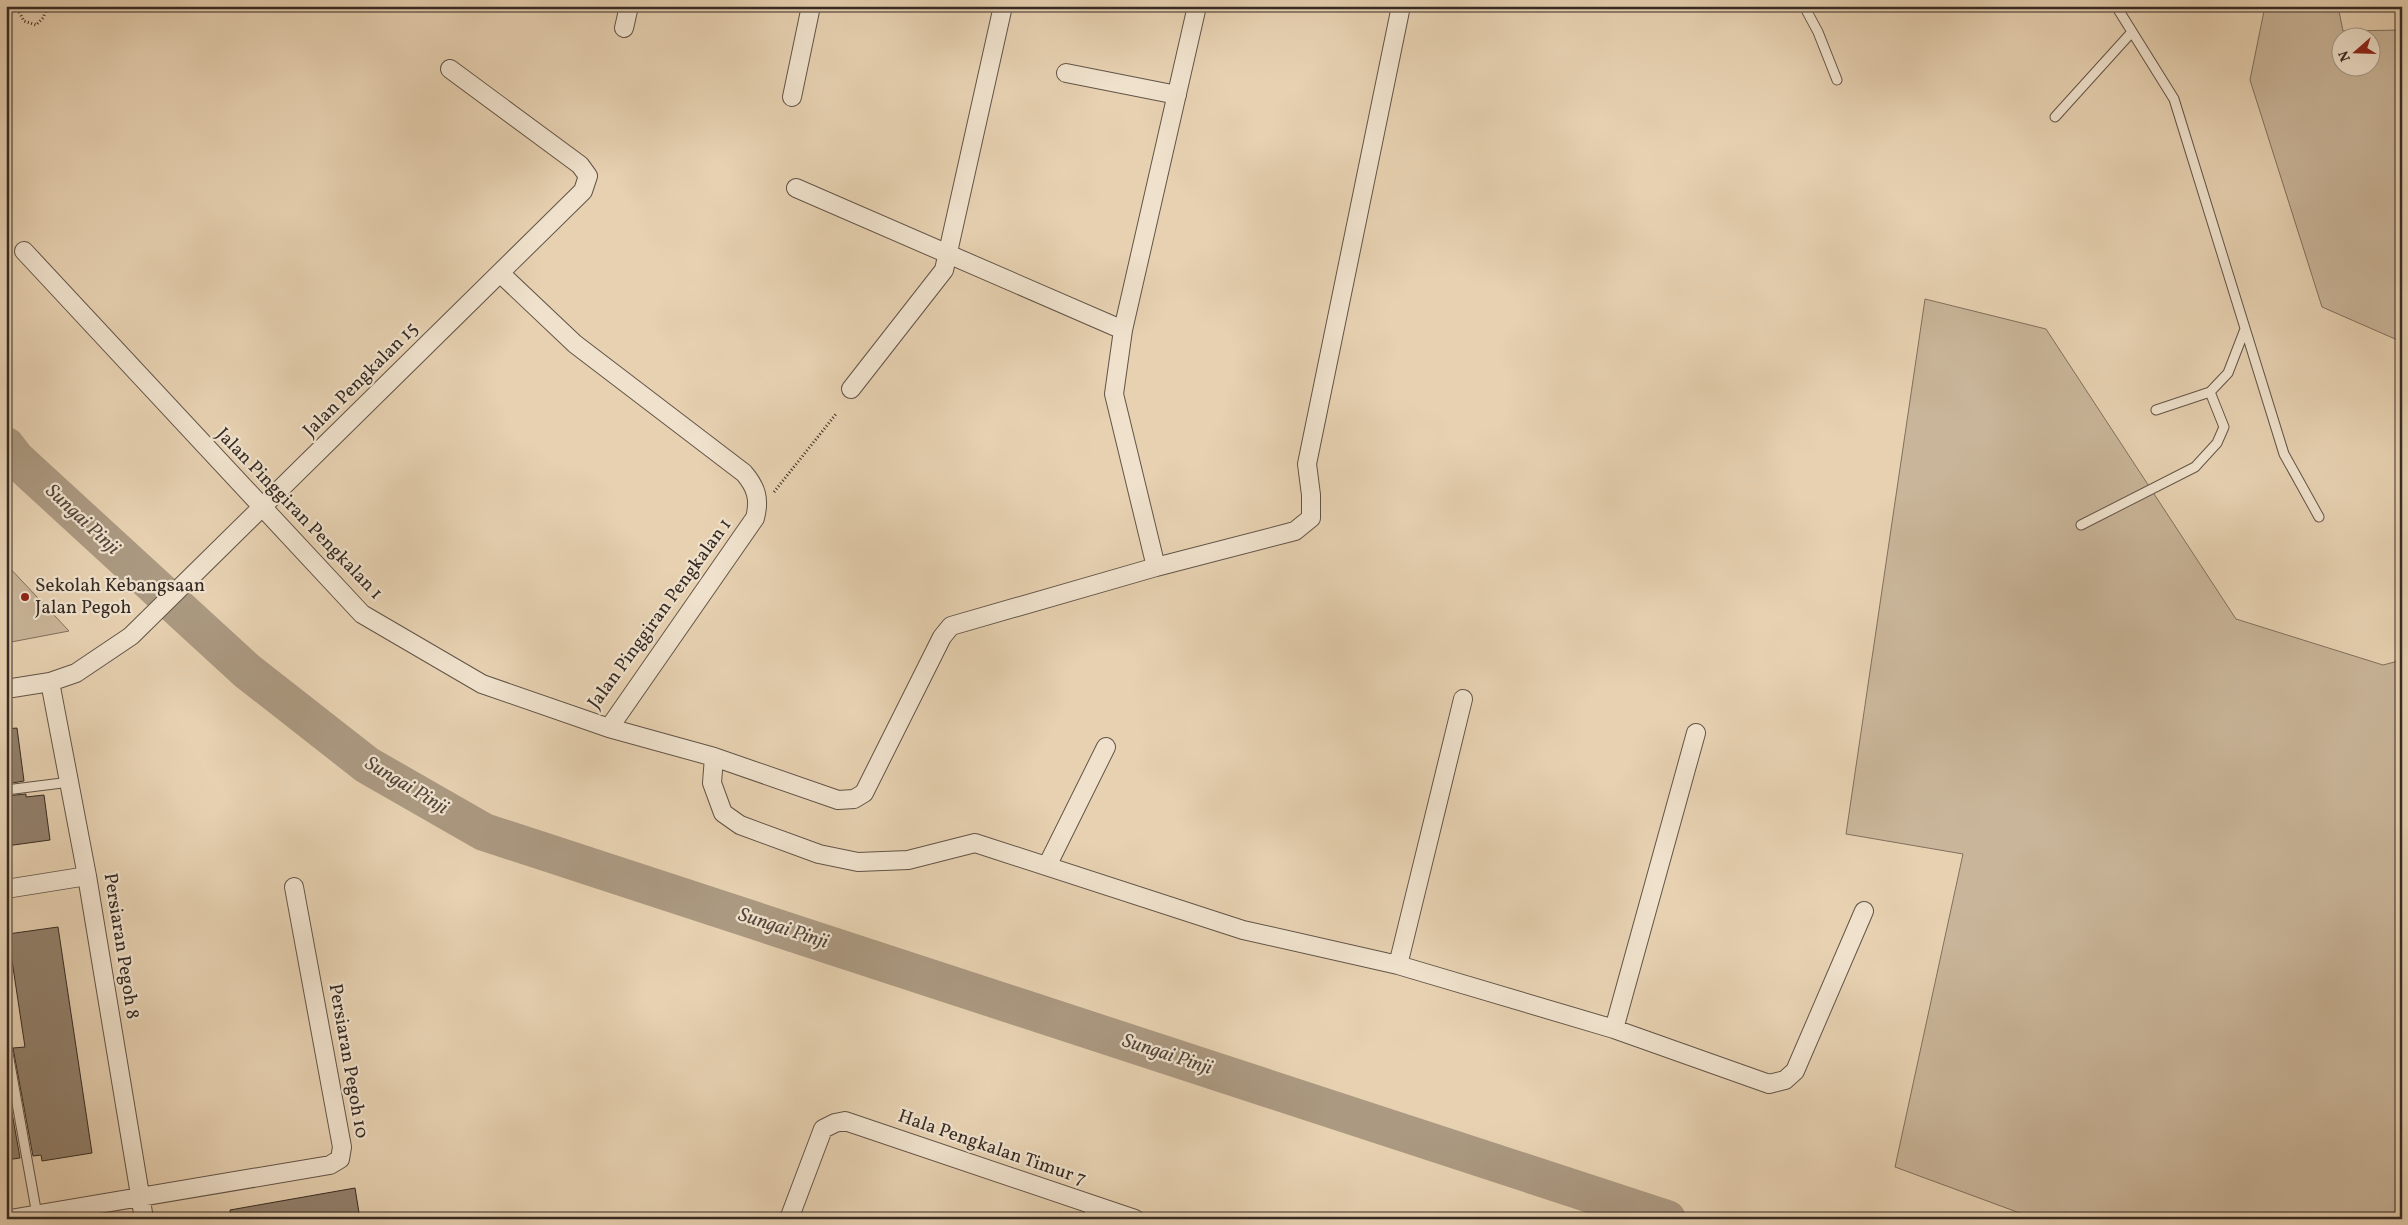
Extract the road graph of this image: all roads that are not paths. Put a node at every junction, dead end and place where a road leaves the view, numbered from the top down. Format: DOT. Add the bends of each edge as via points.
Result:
graph roads {
  1 [pos="629,6"];
  2 [pos="812,6"];
  3 [pos="1004,6"];
  4 [pos="1197,6"];
  5 [pos="1401,6"];
  6 [pos="1804,6"];
  7 [pos="2116,6"];
  8 [pos="624,28"];
  9 [pos="2131,32"];
  10 [pos="450,69"];
  11 [pos="1066,73"];
  12 [pos="1837,80"];
  13 [pos="1177,95"];
  14 [pos="792,97"];
  15 [pos="2055,117"];
  16 [pos="796,188"];
  17 [pos="24,251"];
  18 [pos="949,254"];
  19 [pos="500,273"];
  20 [pos="2245,329"];
  21 [pos="1123,330"];
  22 [pos="851,389"];
  23 [pos="2210,392"];
  24 [pos="2156,410"];
  25 [pos="262,508"];
  26 [pos="2319,517"];
  27 [pos="2080,525"];
  28 [pos="1156,567"];
  29 [pos="50,682"];
  30 [pos="6,689"];
  31 [pos="1463,699"];
  32 [pos="609,728"];
  33 [pos="1696,733"];
  34 [pos="1106,747"];
  35 [pos="714,757"];
  36 [pos="70,782"];
  37 [pos="6,790"];
  38 [pos="1047,866"];
  39 [pos="88,876"];
  40 [pos="294,887"];
  41 [pos="6,889"];
  42 [pos="1864,911"];
  43 [pos="1398,965"];
  44 [pos="1614,1029"];
  45 [pos="6,1042"];
  46 [pos="140,1196"];
  47 [pos="1089,1212"];
  48 [pos="36,1215"];
  49 [pos="10,1219"];
  50 [pos="144,1219"];
  51 [pos="789,1219"];
  52 [pos="1134,1219"];
  1 -- 8 [label="street"];
  2 -- 14 [label="street"];
  3 -- 18 [label="street"];
  4 -- 13 [label="street"];
  5 -- 28 [label="street" via="1307,464 1311,518 1295,531"];
  6 -- 12 [label="lane"];
  7 -- 9 [label="lane"];
  9 -- 15 [label="lane"];
  9 -- 20 [label="lane" via="2174,99"];
  10 -- 19 [label="street, Jalan Pengkalan 15" via="580,165 588,176 583,191"];
  11 -- 13 [label="street"];
  13 -- 21 [label="street"];
  16 -- 18 [label="street"];
  17 -- 25 [label="street, Jalan Pinggiran Pengkalan 1"];
  18 -- 21 [label="street"];
  18 -- 22 [label="street" via="944,270"];
  19 -- 25 [label="street, Jalan Pengkalan 15"];
  19 -- 32 [label="street, Jalan Pinggiran Pengkalan 1" via="575,344 744,472 758,499 755,518"];
  20 -- 23 [label="lane" via="2228,373"];
  20 -- 26 [label="lane" via="2284,454"];
  21 -- 28 [label="street" via="1114,394"];
  23 -- 24 [label="lane"];
  23 -- 27 [label="lane" via="2224,427 2217,444 2195,467"];
  25 -- 29 [label="street, Jalan Pengkalan 15" via="131,636 76,673"];
  25 -- 32 [label="street, Jalan Pinggiran Pengkalan 1" via="362,614 482,684"];
  28 -- 35 [label="street" via="951,626 942,637 864,793 854,799 838,800"];
  29 -- 30 [label="street, Jalan Pengkalan 15"];
  29 -- 36 [label="street, Persiaran Pegoh 8"];
  31 -- 43 [label="street"];
  32 -- 35 [label="street"];
  33 -- 44 [label="street"];
  34 -- 38 [label="street"];
  35 -- 38 [label="street" via="712,782 723,813 740,825 812,851 858,862 908,860 975,843"];
  36 -- 37 [label="lane"];
  36 -- 39 [label="street, Persiaran Pegoh 8"];
  38 -- 43 [label="street" via="1243,930"];
  39 -- 41 [label="street"];
  39 -- 46 [label="street, Persiaran Pegoh 8"];
  40 -- 46 [label="street, Persiaran Pegoh 10" via="342,1147 340,1159 330,1165"];
  42 -- 44 [label="street" via="1795,1071 1785,1080 1769,1084"];
  43 -- 44 [label="street"];
  45 -- 48 [label="lane"];
  46 -- 48 [label="street, Persiaran Pegoh 10"];
  46 -- 50 [label="street, Persiaran Pegoh 8"];
  47 -- 51 [label="street, Hala Pengkalan Timur 7" via="845,1121 823,1129"];
  47 -- 52 [label="street, Hala Pengkalan Timur 7"];
  48 -- 49 [label="street, Persiaran Pegoh 10"];
}
